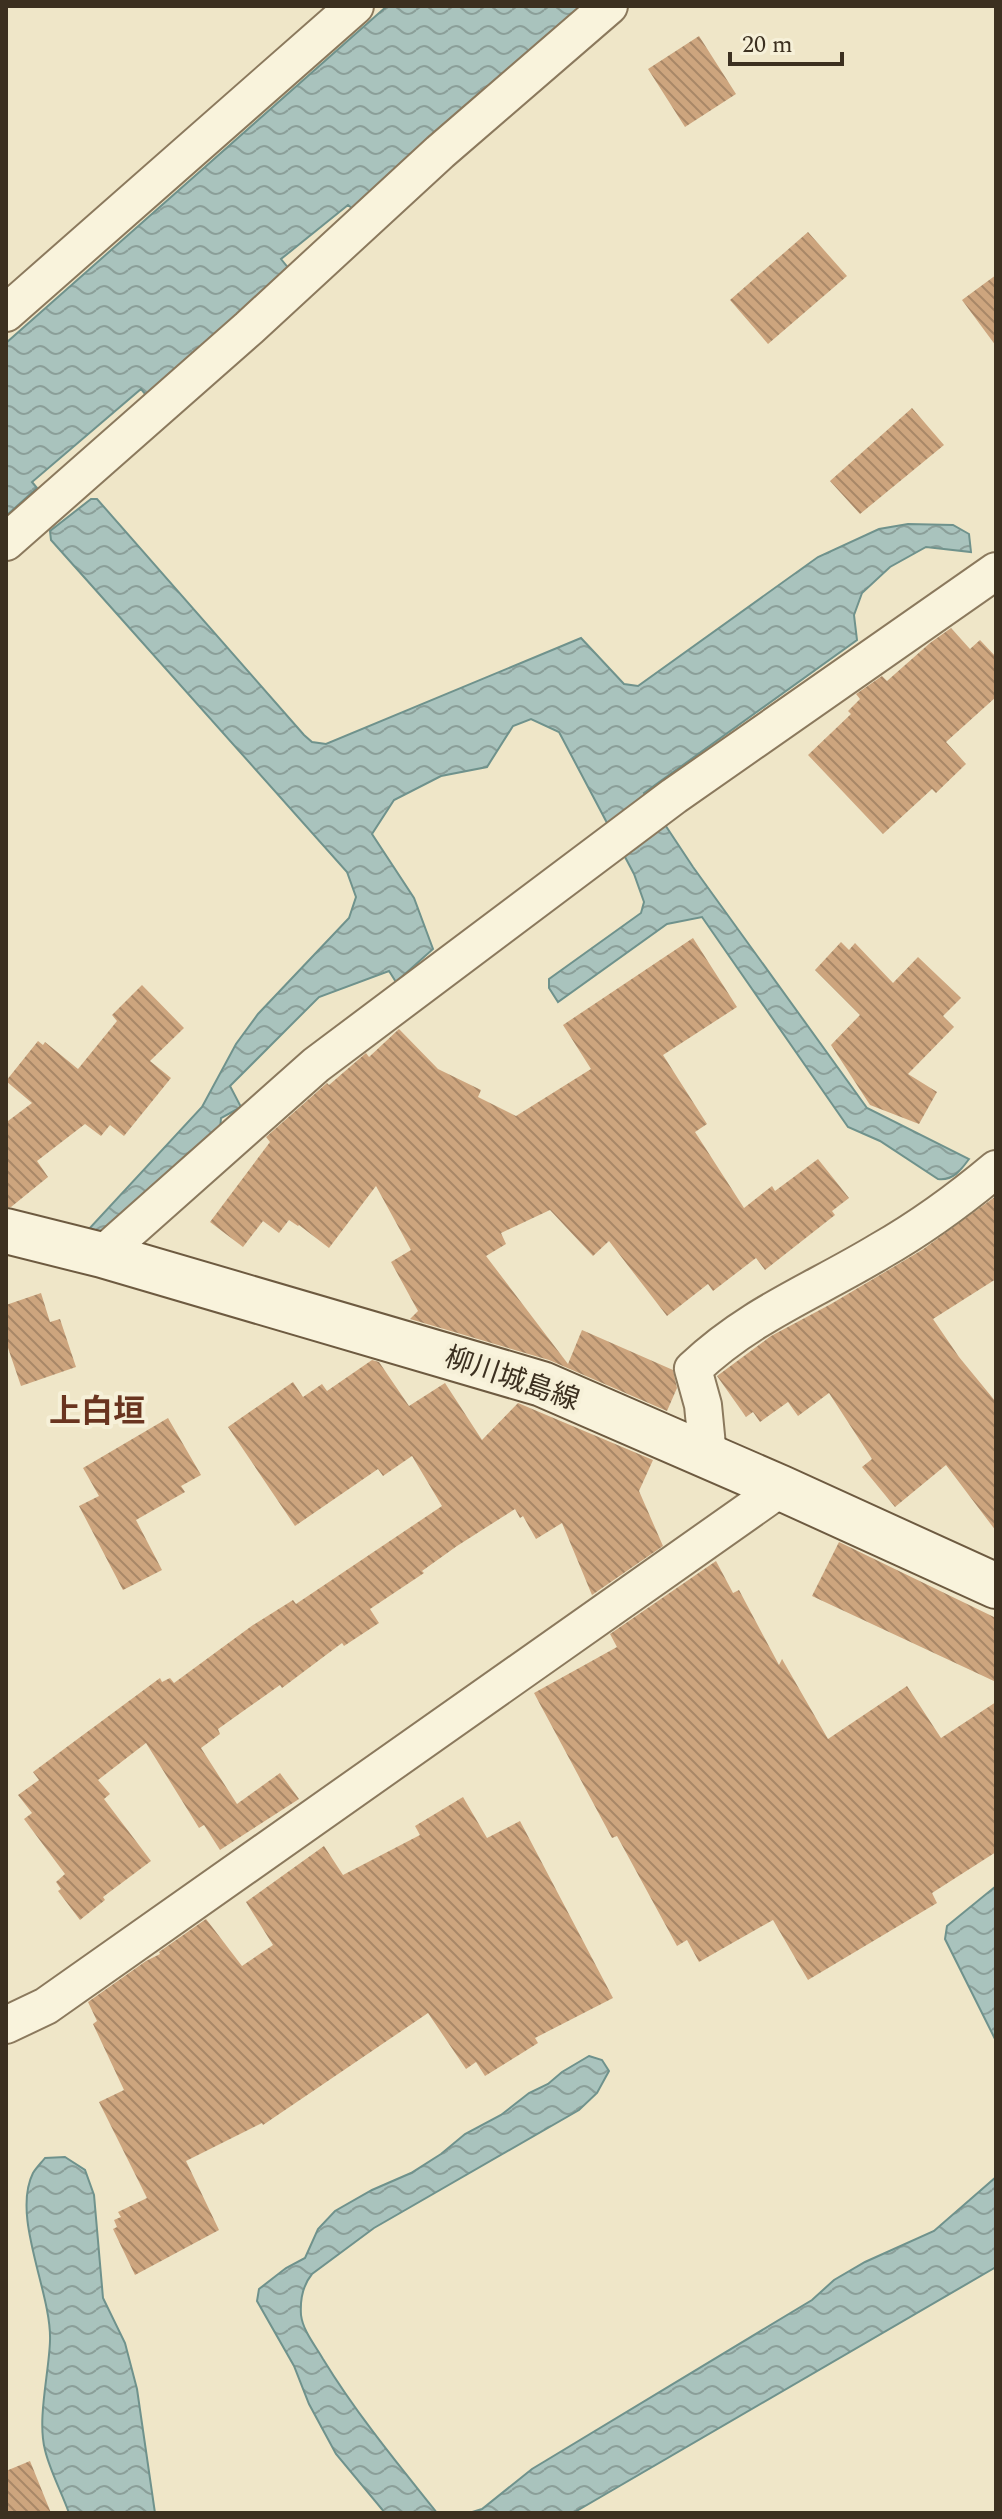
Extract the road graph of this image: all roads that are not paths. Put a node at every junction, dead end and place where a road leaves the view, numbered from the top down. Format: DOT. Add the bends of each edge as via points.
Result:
graph roads {
  1 [pos="355,6"];
  2 [pos="609,6"];
  3 [pos="6,313"];
  4 [pos="6,542"];
  5 [pos="996,571"];
  6 [pos="996,1169"];
  7 [pos="6,1231"];
  8 [pos="102,1255"];
  9 [pos="708,1456"];
  10 [pos="781,1488"];
  11 [pos="996,1586"];
  12 [pos="6,2025"];
  1 -- 3 [label="street"];
  2 -- 4 [label="street"];
  5 -- 8 [label="street" via="674,796 316,1065"];
  6 -- 9 [label="street" via="952,1206 766,1312 711,1351 693,1369"];
  7 -- 8 [label="main road, 柳川城島線"];
  8 -- 9 [label="main road, 柳川城島線" via="542,1384"];
  9 -- 10 [label="main road, 柳川城島線"];
  10 -- 11 [label="main road, 柳川城島線"];
  10 -- 12 [label="street" via="46,2006"];
}
